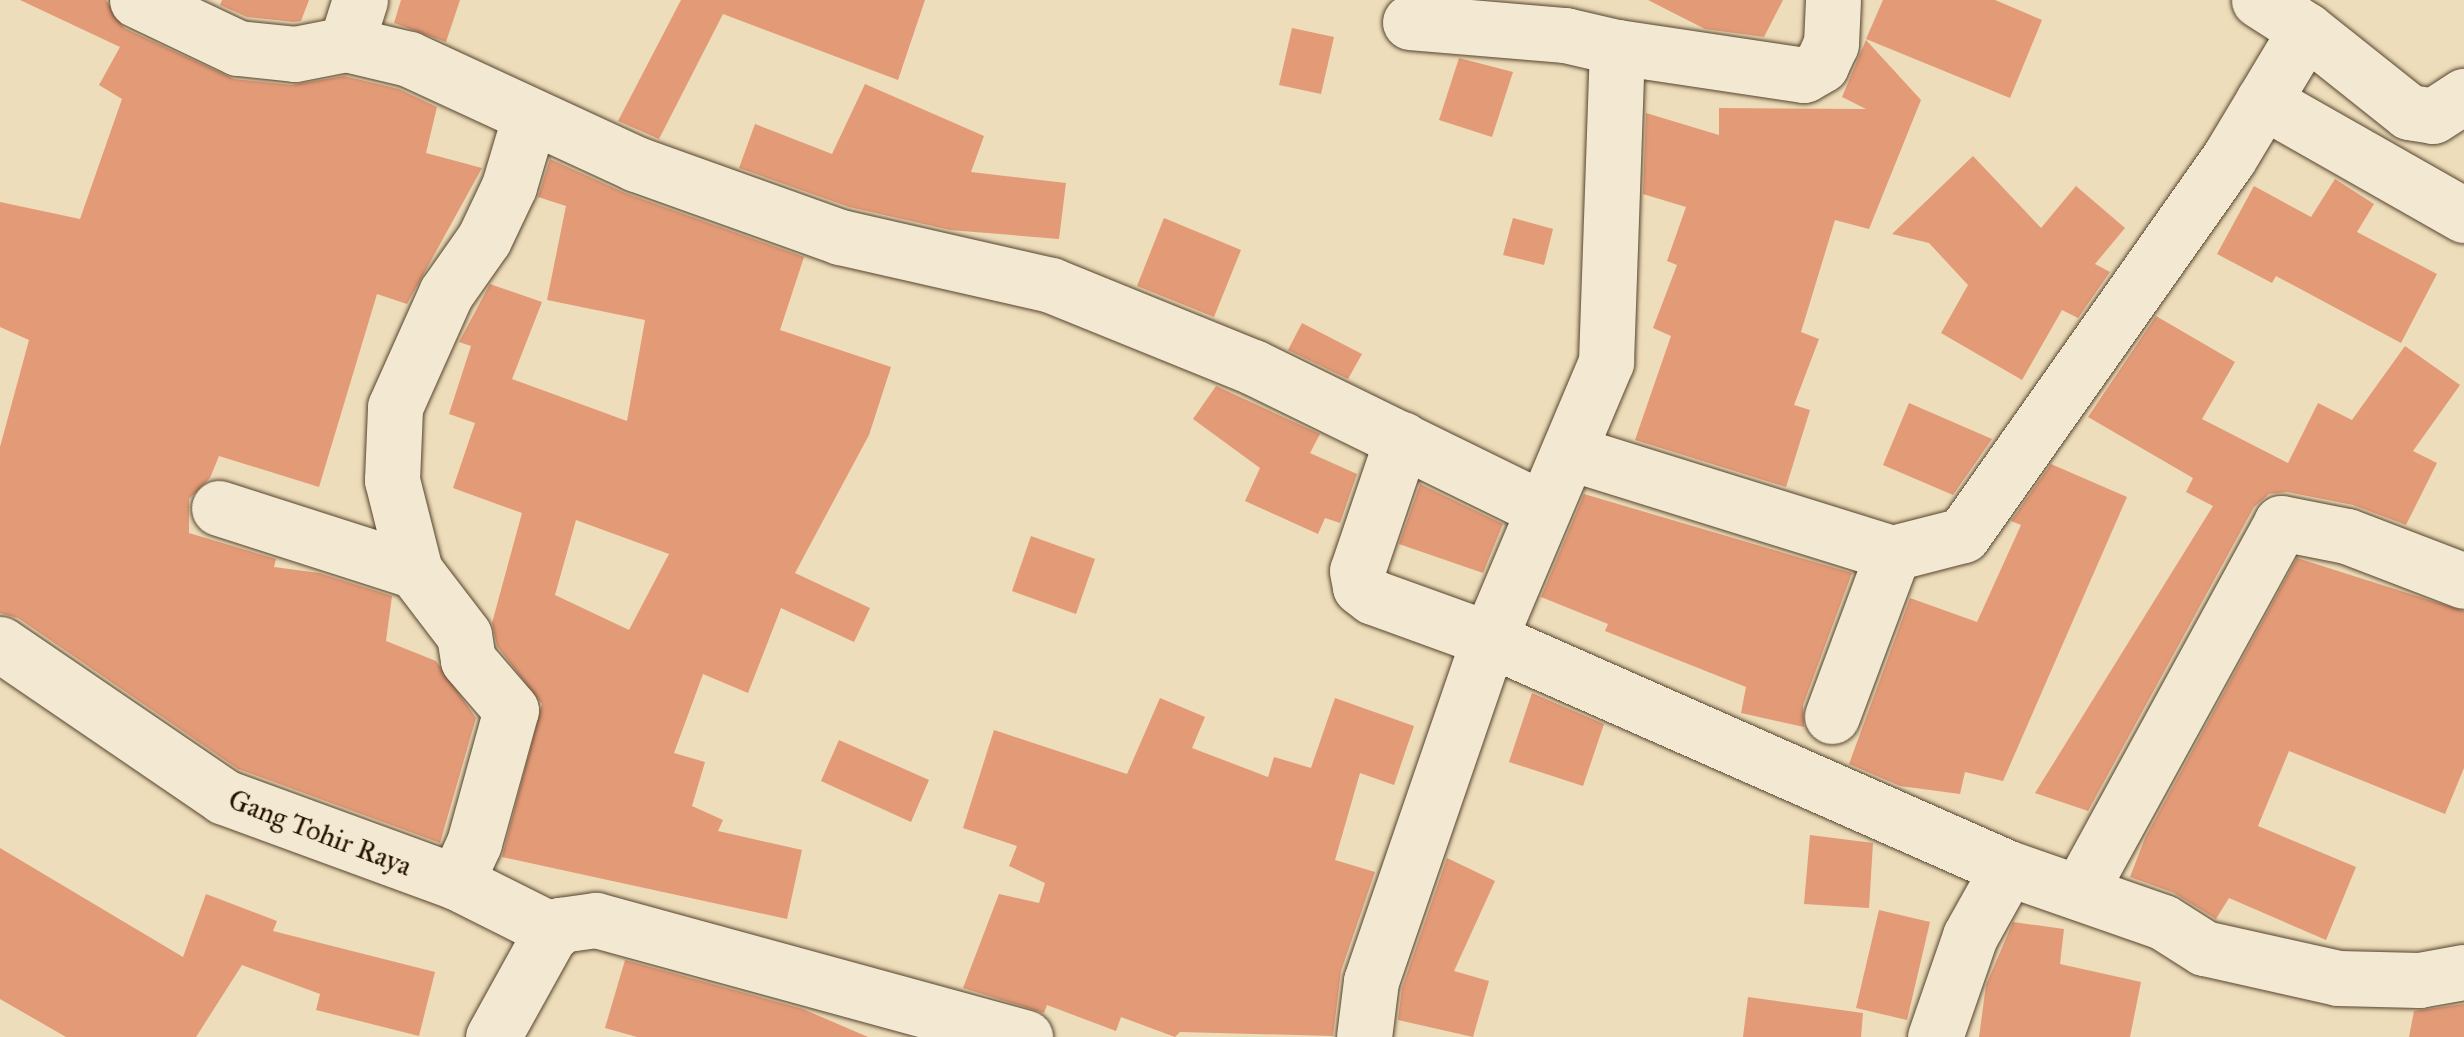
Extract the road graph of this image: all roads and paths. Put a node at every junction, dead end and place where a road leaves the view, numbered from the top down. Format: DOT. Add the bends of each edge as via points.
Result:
graph roads {
  1 [pos="137,0"];
  2 [pos="1833,0"];
  3 [pos="2259,0"];
  4 [pos="353,22"];
  5 [pos="1410,22"];
  6 [pos="2306,30"];
  7 [pos="1617,47"];
  8 [pos="2464,96"];
  9 [pos="2263,100"];
  10 [pos="529,119"];
  11 [pos="2464,215"];
  12 [pos="1402,439"];
  13 [pos="1570,453"];
  14 [pos="219,508"];
  15 [pos="1543,508"];
  16 [pos="1893,552"];
  17 [pos="416,571"];
  18 [pos="2464,580"];
  19 [pos="1489,638"];
  20 [pos="0,644"];
  21 [pos="1832,716"];
  22 [pos="2008,868"];
  23 [pos="456,882"];
  24 [pos="2081,889"];
  25 [pos="554,931"];
  26 [pos="2464,972"];
  27 [pos="493,1037"];
  28 [pos="1026,1037"];
  29 [pos="1364,1037"];
  30 [pos="1935,1037"];
  1 -- 4 [label="street" via="252,51 295,54"];
  2 -- 7 [label="street" via="1831,44 1821,65 1804,75"];
  3 -- 6 [label="street"];
  4 -- 10 [label="street"];
  5 -- 7 [label="street" via="1565,34"];
  6 -- 8 [label="street" via="2410,112 2433,116"];
  6 -- 9 [label="street"];
  7 -- 13 [label="street" via="1606,362"];
  9 -- 11 [label="street"];
  9 -- 16 [label="street" via="1963,535"];
  10 -- 12 [label="street" via="840,237 1050,284 1253,366"];
  10 -- 17 [label="street" via="509,186 484,239 446,293 395,408 392,480"];
  12 -- 15 [label="street"];
  12 -- 19 [label="street" via="1361,552 1360,587"];
  13 -- 15 [label="street"];
  13 -- 16 [label="street"];
  14 -- 17 [label="street"];
  15 -- 19 [label="street"];
  16 -- 21 [label="street"];
  17 -- 23 [label="street" via="464,634 468,660 511,710"];
  18 -- 24 [label="street" via="2346,536 2281,523"];
  19 -- 22 [label="street"];
  19 -- 29 [label="street" via="1372,980"];
  20 -- 23 [label="street, Gang Tohir Raya" via="224,797"];
  22 -- 24 [label="street"];
  22 -- 30 [label="street" via="1970,936"];
  23 -- 25 [label="street, Gang Tohir Raya"];
  24 -- 26 [label="street" via="2242,960 2338,978 2419,980"];
  25 -- 27 [label="street"];
  25 -- 28 [label="street" via="596,920"];
}
